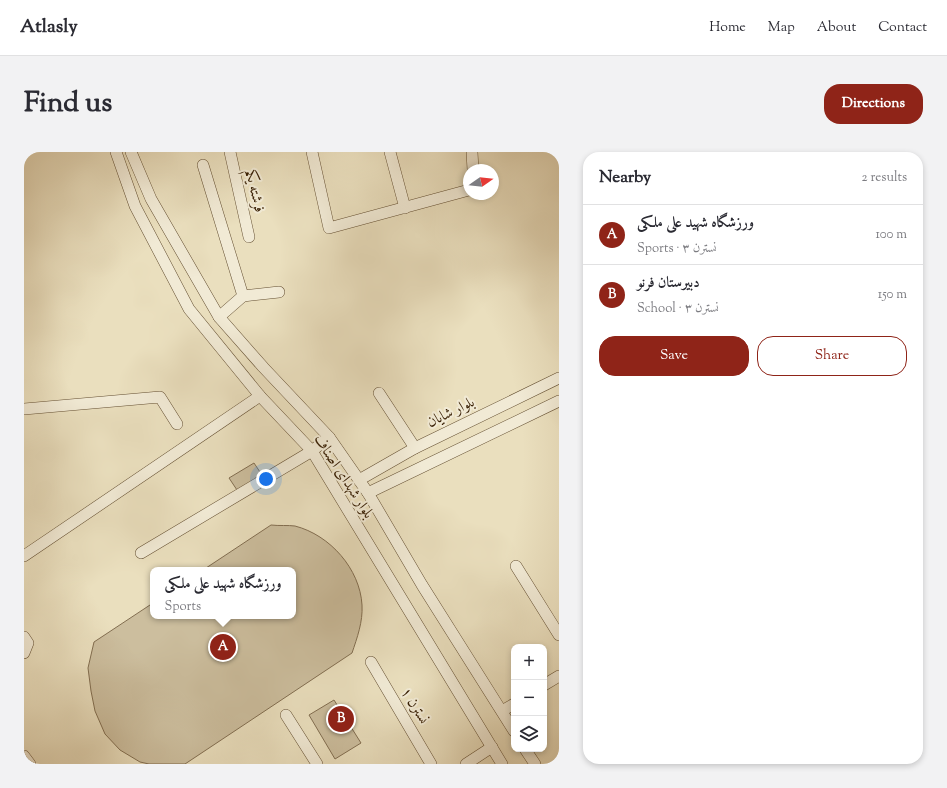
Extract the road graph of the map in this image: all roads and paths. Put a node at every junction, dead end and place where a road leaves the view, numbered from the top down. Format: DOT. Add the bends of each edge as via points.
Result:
graph roads {
  1 [pos="116,152"];
  2 [pos="131,152"];
  3 [pos="230,152"];
  4 [pos="312,152"];
  5 [pos="390,152"];
  6 [pos="472,152"];
  7 [pos="473,164"];
  8 [pos="203,165"];
  9 [pos="463,192"];
  10 [pos="150,199"];
  11 [pos="135,206"];
  12 [pos="405,208"];
  13 [pos="249,237"];
  14 [pos="279,292"];
  15 [pos="243,296"];
  16 [pos="218,317"];
  17 [pos="559,378"];
  18 [pos="379,393"];
  19 [pos="260,396"];
  20 [pos="559,401"];
  21 [pos="24,409"];
  22 [pos="176,424"];
  23 [pos="329,437"];
  24 [pos="415,448"];
  25 [pos="312,451"];
  26 [pos="373,472"];
  27 [pos="359,480"];
  28 [pos="381,486"];
  29 [pos="368,492"];
  30 [pos="141,553"];
  31 [pos="24,556"];
  32 [pos="516,566"];
  33 [pos="559,634"];
  34 [pos="370,662"];
  35 [pos="559,676"];
  36 [pos="547,684"];
  37 [pos="511,706"];
  38 [pos="502,711"];
  39 [pos="286,715"];
  40 [pos="511,726"];
  41 [pos="492,747"];
  42 [pos="528,752"];
  43 [pos="24,756"];
  44 [pos="30,764"];
  45 [pos="318,764"];
  46 [pos="431,764"];
  47 [pos="466,764"];
  48 [pos="502,764"];
  49 [pos="535,764"];
  1 -- 11 [label="street, بلوار شهدای اصناف"];
  2 -- 10 [label="street, بلوار شهدای اصناف"];
  3 -- 13 [label="street, فرشته یکم"];
  4 -- 12 [label="street" via="329,228"];
  5 -- 12 [label="street"];
  6 -- 7 [label="street"];
  8 -- 15 [label="street"];
  9 -- 12 [label="street"];
  10 -- 11 [label="street"];
  10 -- 16 [label="street, بلوار شهدای اصناف"];
  11 -- 19 [label="street, بلوار شهدای اصناف" via="189,309"];
  14 -- 15 [label="street"];
  15 -- 16 [label="street"];
  16 -- 23 [label="street, بلوار شهدای اصناف"];
  17 -- 24 [label="street, بلوار شایان"];
  18 -- 24 [label="street"];
  19 -- 25 [label="street, بلوار شهدای اصناف"];
  19 -- 31 [label="street"];
  20 -- 28 [label="street"];
  21 -- 22 [label="street" via="160,397"];
  23 -- 25 [label="street"];
  23 -- 27 [label="street, بلوار شهدای اصناف"];
  24 -- 26 [label="street, بلوار شایان"];
  25 -- 30 [label="street"];
  25 -- 41 [label="street, بلوار شهدای اصناف"];
  26 -- 27 [label="street, بلوار شایان"];
  26 -- 28 [label="street"];
  27 -- 29 [label="street, بلوار شهدای اصناف"];
  28 -- 29 [label="street"];
  29 -- 38 [label="street, بلوار شهدای اصناف" via="422,585"];
  32 -- 33 [label="street"];
  34 -- 46 [label="street, نسترن ۱"];
  35 -- 36 [label="street"];
  37 -- 38 [label="street"];
  38 -- 40 [label="street, بلوار شهدای اصناف"];
  39 -- 45 [label="street"];
  41 -- 47 [label="street"];
  41 -- 48 [label="street, بلوار شهدای اصناف"];
  42 -- 49 [label="street"];
  43 -- 44 [label="street"];
}
